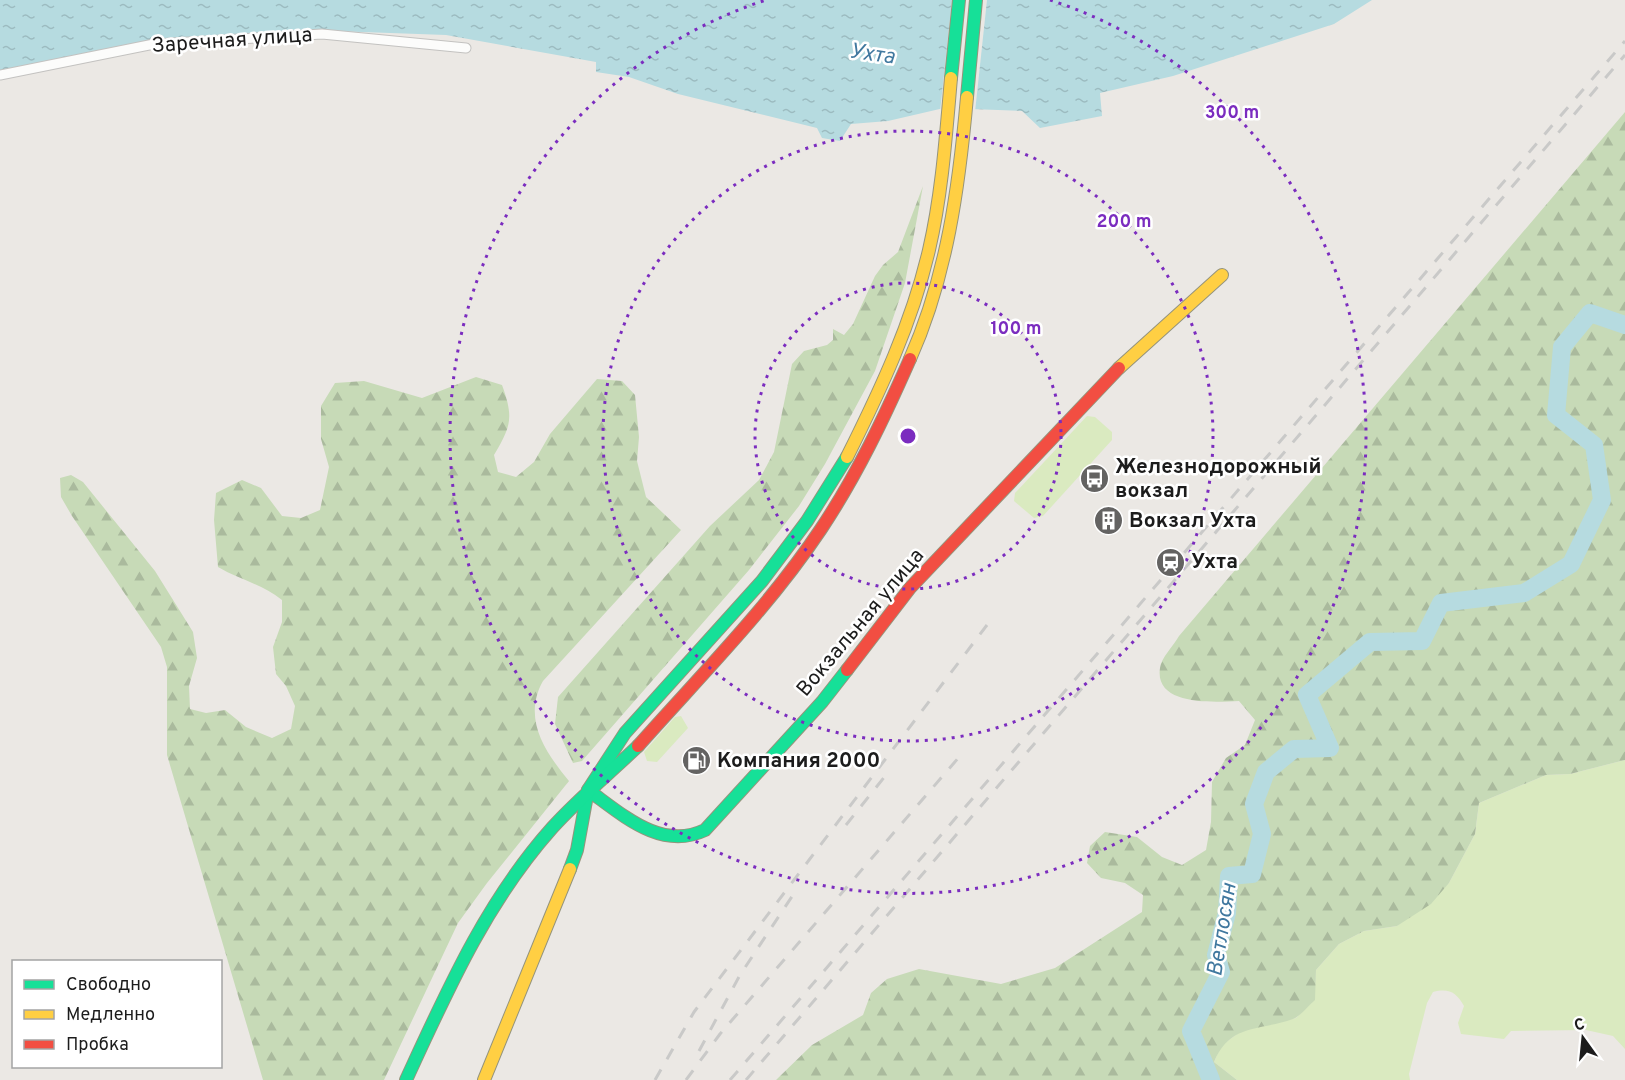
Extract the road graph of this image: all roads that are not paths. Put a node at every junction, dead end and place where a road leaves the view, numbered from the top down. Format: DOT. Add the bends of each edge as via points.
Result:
graph roads {
  1 [pos="959,0"];
  2 [pos="976,0"];
  3 [pos="466,48"];
  4 [pos="0,75"];
  5 [pos="1222,275"];
  6 [pos="588,790"];
  7 [pos="406,1080"];
  8 [pos="484,1080"];
  1 -- 6 [label="street" via="942,173 929,250 908,323 879,392 847,458 807,521 762,581 625,733"];
  2 -- 6 [label="street" via="960,174 946,251 925,326 895,398 862,465 776,590 637,747"];
  3 -- 4 [label="street, Заречная улица" via="322,34 154,44"];
  5 -- 6 [label="street, Вокзальная улица" via="1190,308 1137,351 910,588 822,702 705,831 689,839 672,840"];
  6 -- 7 [label="street" via="526,859 482,921"];
  6 -- 8 [label="street" via="577,850"];
}
